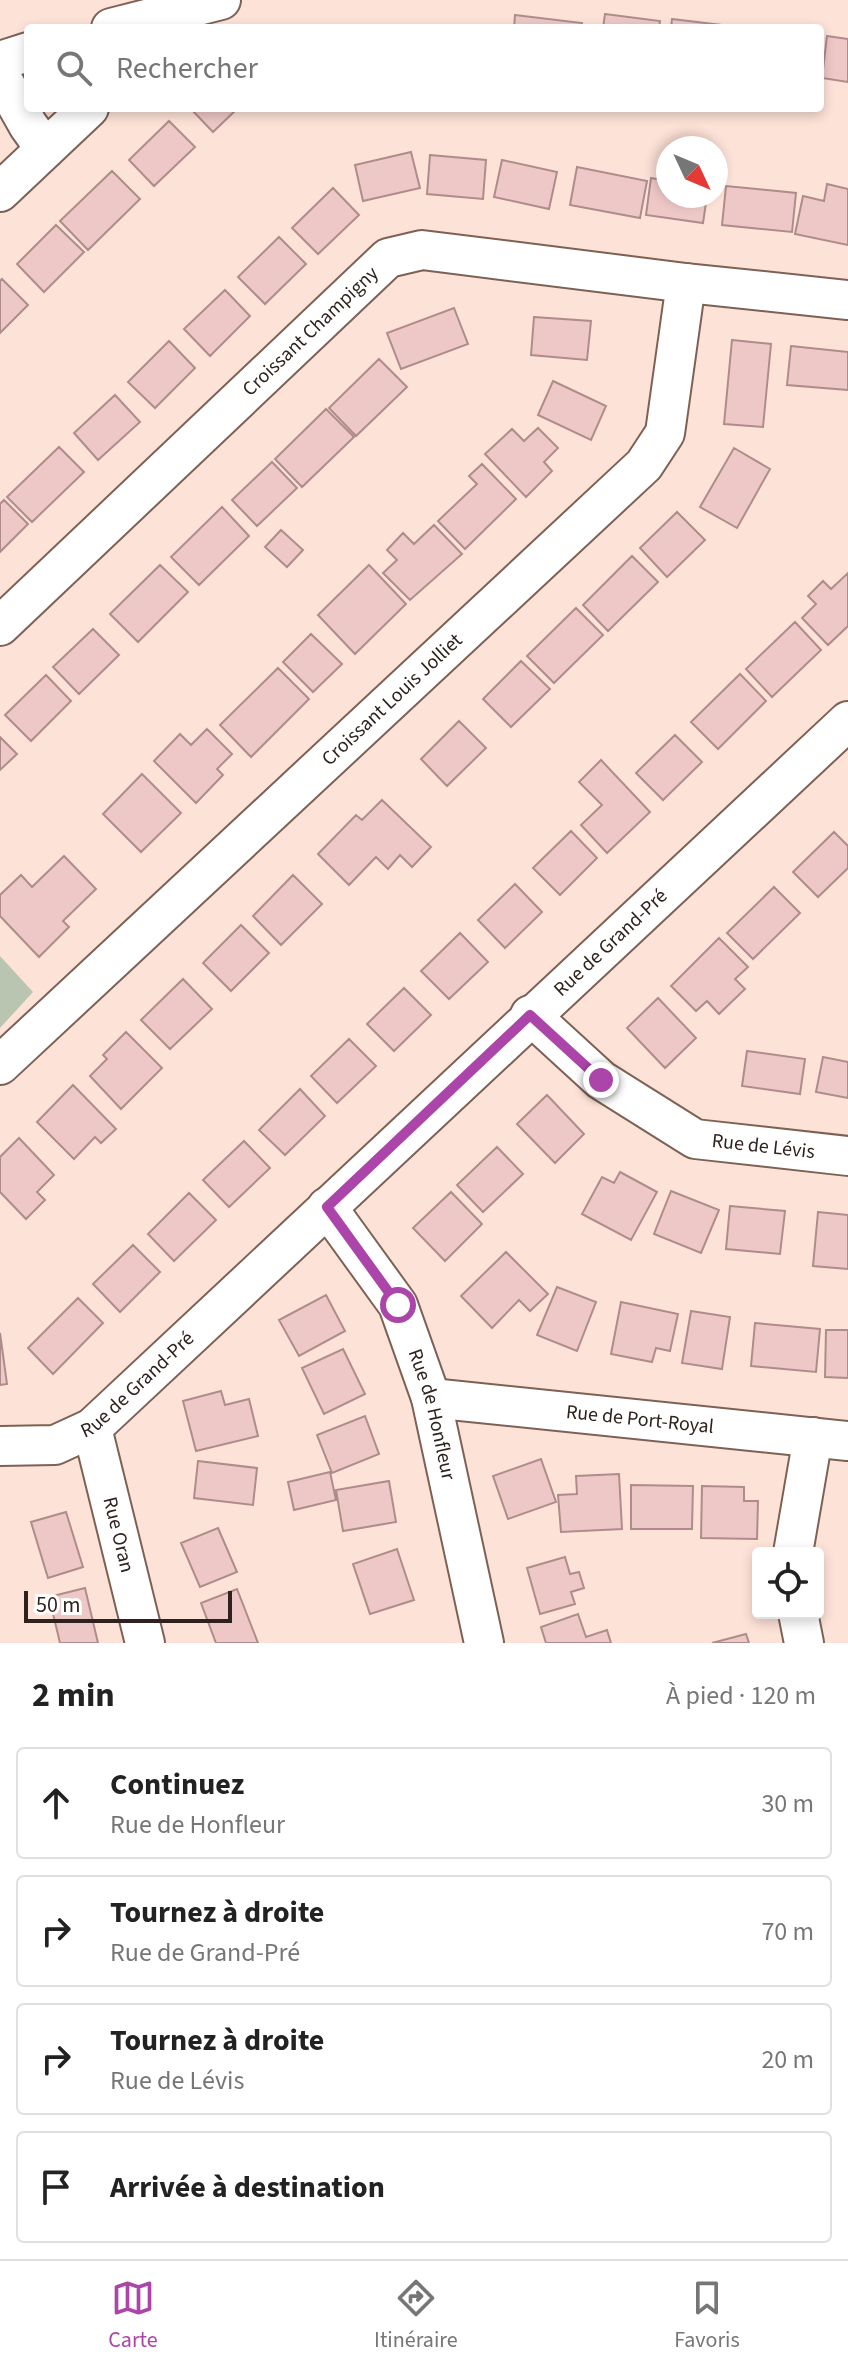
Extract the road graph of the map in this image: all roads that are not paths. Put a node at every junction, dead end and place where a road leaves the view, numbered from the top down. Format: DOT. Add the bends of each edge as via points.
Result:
graph roads {
  1 [pos="221,0"];
  2 [pos="173,20"];
  3 [pos="142,24"];
  4 [pos="24,53"];
  5 [pos="0,61"];
  6 [pos="0,75"];
  7 [pos="85,112"];
  8 [pos="45,149"];
  9 [pos="0,192"];
  10 [pos="686,283"];
  11 [pos="848,300"];
  12 [pos="0,626"];
  13 [pos="848,721"];
  14 [pos="530,1015"];
  15 [pos="0,1065"];
  16 [pos="848,1156"];
  17 [pos="327,1207"];
  18 [pos="431,1398"];
  19 [pos="92,1428"];
  20 [pos="831,1439"];
  21 [pos="0,1446"];
  22 [pos="795,1547"];
  23 [pos="799,1619"];
  24 [pos="145,1643"];
  25 [pos="484,1643"];
  26 [pos="804,1643"];
  1 -- 2 [label="street"];
  2 -- 3 [label="street"];
  4 -- 5 [label="street"];
  6 -- 8 [label="street"];
  7 -- 8 [label="street"];
  8 -- 9 [label="street"];
  10 -- 11 [label="street, Croissant Champigny"];
  10 -- 12 [label="street, Croissant Champigny" via="422,250 388,258"];
  10 -- 15 [label="street, Croissant Louis Jolliet" via="665,433 644,465"];
  13 -- 14 [label="street, Rue de Grand-Pré"];
  14 -- 16 [label="street, Rue de Lévis" via="601,1080 695,1139"];
  14 -- 17 [label="street, Rue de Grand-Pré"];
  17 -- 18 [label="street, Rue de Honfleur" via="398,1305"];
  17 -- 19 [label="street, Rue de Grand-Pré"];
  18 -- 20 [label="street, Rue de Port-Royal"];
  18 -- 25 [label="street, Rue de Honfleur"];
  19 -- 21 [label="street, Rue de Grand-Pré" via="55,1445"];
  19 -- 24 [label="street, Rue Oran"];
  20 -- 22 [label="street"];
  23 -- 26 [label="street"];
}
